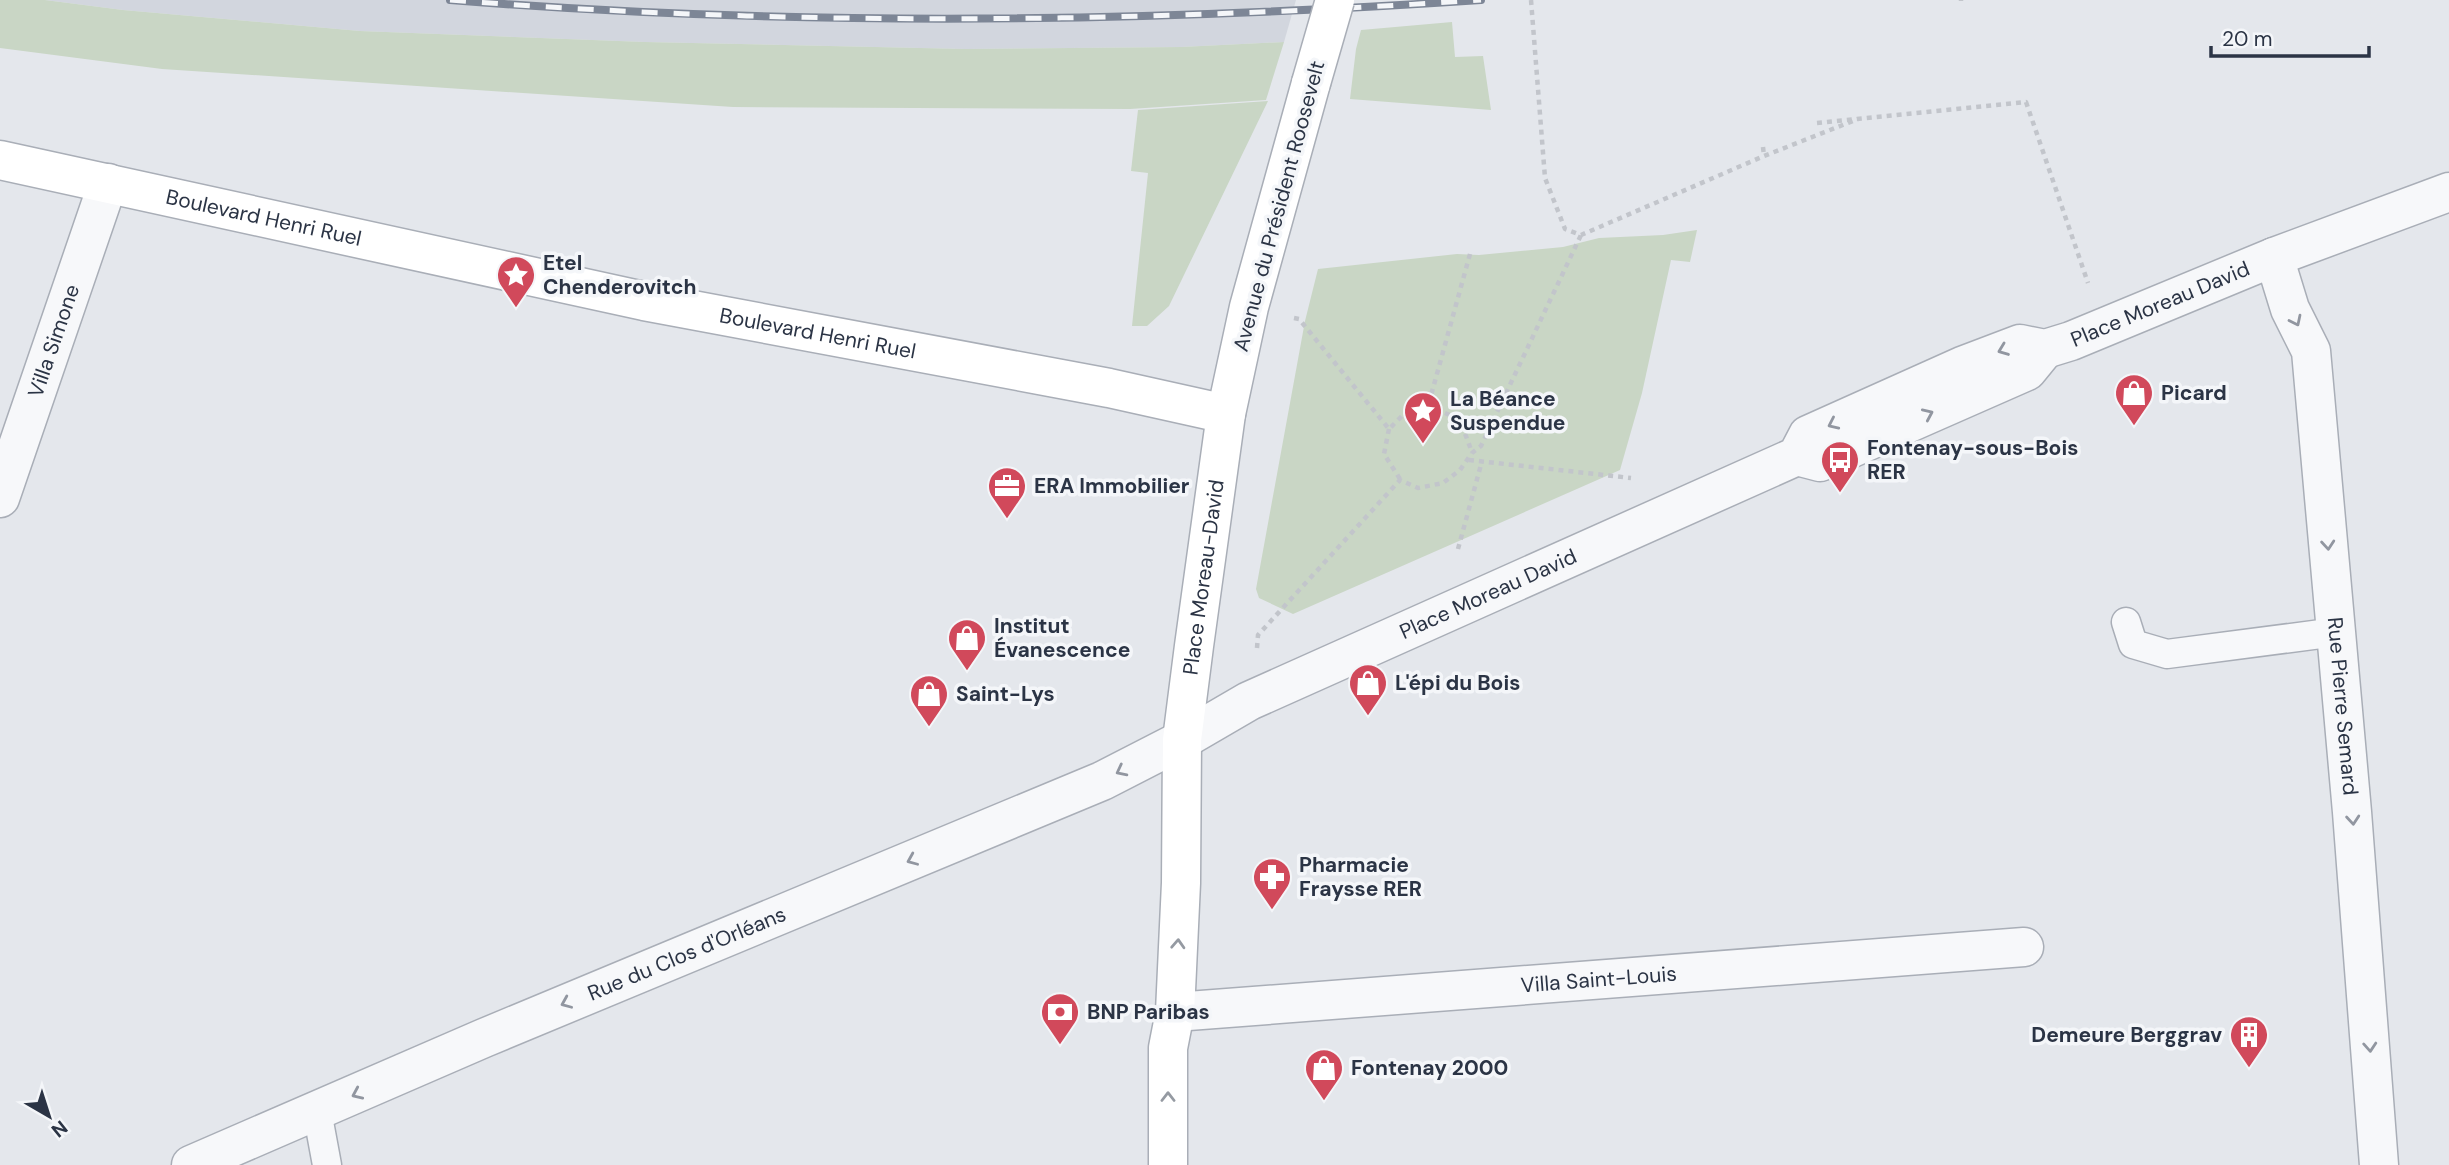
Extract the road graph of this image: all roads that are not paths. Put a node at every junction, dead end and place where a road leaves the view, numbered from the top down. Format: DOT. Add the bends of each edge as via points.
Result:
graph roads {
  1 [pos="1335,0"];
  2 [pos="0,160"];
  3 [pos="108,183"];
  4 [pos="2449,192"];
  5 [pos="2274,257"];
  6 [pos="1226,414"];
  7 [pos="0,498"];
  8 [pos="2126,622"];
  9 [pos="2336,632"];
  10 [pos="1182,740"];
  11 [pos="2024,947"];
  12 [pos="1175,1012"];
  13 [pos="317,1111"];
  14 [pos="191,1165"];
  15 [pos="327,1165"];
  16 [pos="1168,1165"];
  17 [pos="2379,1165"];
  1 -- 6 [label="street, Avenue du Président Roosevelt, bridge" via="1249,307"];
  2 -- 3 [label="street, Boulevard Henri Ruel"];
  3 -- 6 [label="street, Boulevard Henri Ruel" via="644,301"];
  3 -- 7 [label="street, Villa Simone"];
  4 -- 5 [label="street, Place Moreau David"];
  5 -- 9 [label="street, Rue Pierre Semard, one-way" via="2290,309 2311,352"];
  5 -- 10 [label="street, Place Moreau David" via="2045,349 2020,344 1962,366 1808,435 1797,456 1249,701"];
  6 -- 10 [label="street, Place Moreau-David"];
  8 -- 9 [label="lane" via="2133,644 2166,654"];
  9 -- 17 [label="street, Rue Pierre Semard, one-way"];
  12 -- 10 [label="street, Place Moreau-David, one-way"];
  10 -- 13 [label="street, Rue du Clos d'Orléans, one-way" via="1102,781"];
  11 -- 12 [label="street, Villa Saint-Louis"];
  16 -- 12 [label="street, Place Moreau-David, one-way" via="1168,1048"];
  13 -- 14 [label="street, Rue du Clos d'Orléans"];
  13 -- 15 [label="lane"];
}
